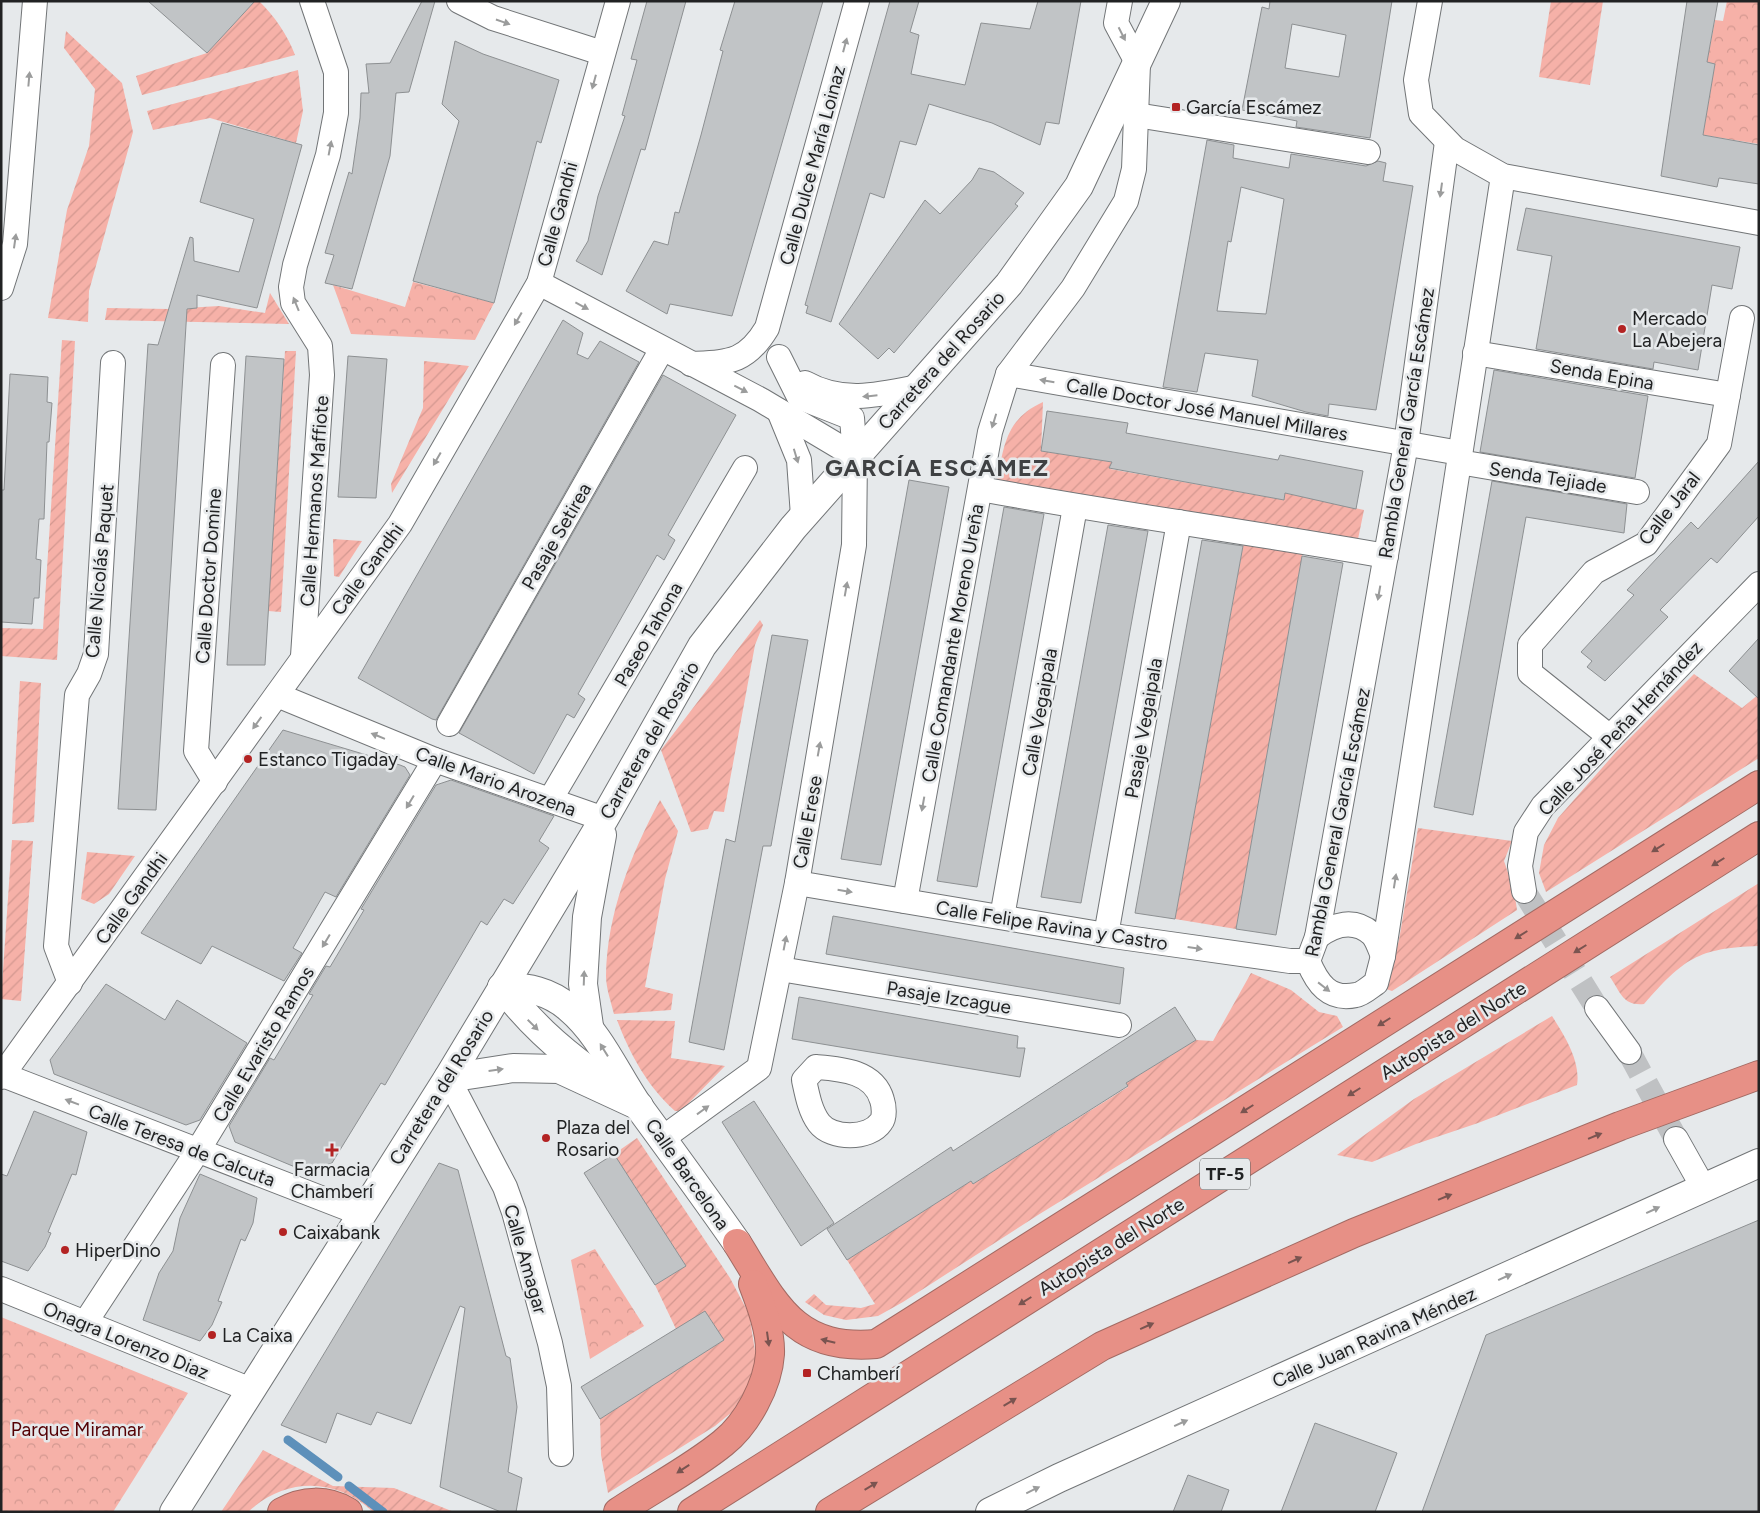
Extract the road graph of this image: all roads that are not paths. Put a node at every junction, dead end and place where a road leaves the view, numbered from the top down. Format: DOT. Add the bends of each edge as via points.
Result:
graph roads {
  1 [pos="35,1"];
  2 [pos="312,1"];
  3 [pos="459,1"];
  4 [pos="618,1"];
  5 [pos="858,1"];
  6 [pos="1120,1"];
  7 [pos="1166,1"];
  8 [pos="1430,1"];
  9 [pos="602,54"];
  10 [pos="1138,64"];
  11 [pos="1136,115"];
  12 [pos="1447,142"];
  13 [pos="1368,152"];
  14 [pos="1503,176"];
  15 [pos="1759,223"];
  16 [pos="538,283"];
  17 [pos="1,288"];
  18 [pos="1742,318"];
  19 [pos="767,328"];
  20 [pos="662,349"];
  21 [pos="1476,353"];
  22 [pos="779,357"];
  23 [pos="113,363"];
  24 [pos="691,364"];
  25 [pos="223,365"];
  26 [pos="1008,374"];
  27 [pos="918,387"];
  28 [pos="1728,395"];
  29 [pos="779,411"];
  30 [pos="1406,444"];
  31 [pos="855,456"];
  32 [pos="1459,458"];
  33 [pos="745,468"];
  34 [pos="981,489"];
  35 [pos="1637,492"];
  36 [pos="1075,507"];
  37 [pos="804,516"];
  38 [pos="1179,522"];
  39 [pos="1386,556"];
  40 [pos="1759,584"];
  41 [pos="303,656"];
  42 [pos="277,695"];
  43 [pos="449,724"];
  44 [pos="1610,737"];
  45 [pos="435,760"];
  46 [pos="215,782"];
  47 [pos="1759,785"];
  48 [pos="550,800"];
  49 [pos="604,819"];
  50 [pos="1759,836"];
  51 [pos="796,884"];
  52 [pos="1524,891"];
  53 [pos="905,901"];
  54 [pos="1002,917"];
  55 [pos="1106,935"];
  56 [pos="1317,937"];
  57 [pos="1383,956"];
  58 [pos="1308,961"];
  59 [pos="780,969"];
  60 [pos="70,983"];
  61 [pos="502,987"];
  62 [pos="1597,1008"];
  63 [pos="589,1026"];
  64 [pos="1119,1026"];
  65 [pos="1629,1052"];
  66 [pos="1759,1075"];
  67 [pos="2,1076"];
  68 [pos="448,1078"];
  69 [pos="639,1106"];
  70 [pos="663,1138"];
  71 [pos="1676,1139"];
  72 [pos="198,1152"];
  73 [pos="1759,1162"];
  74 [pos="1703,1187"];
  75 [pos="362,1214"];
  76 [pos="737,1243"];
  77 [pos="1,1289"];
  78 [pos="85,1323"];
  79 [pos="251,1390"];
  80 [pos="561,1454"];
  81 [pos="174,1512"];
  82 [pos="282,1512"];
  83 [pos="348,1512"];
  84 [pos="618,1512"];
  85 [pos="692,1512"];
  86 [pos="830,1512"];
  87 [pos="990,1512"];
  17 -- 1 [label="street, one-way" via="15,244"];
  41 -- 2 [label="street, Calle Hermanos Maffiote, one-way" via="322,375 320,346 293,303 291,287 328,155 336,112 336,72"];
  3 -- 9 [label="street, one-way" via="493,18"];
  4 -- 9 [label="street, Calle Gandhi"];
  19 -- 5 [label="street, Calle Dulce María Loinaz, one-way"];
  6 -- 10 [label="street, one-way" via="1116,23"];
  7 -- 10 [label="main road, Carretera del Rosario"];
  8 -- 12 [label="street" via="1416,80 1421,114"];
  9 -- 16 [label="street, Calle Gandhi, one-way"];
  10 -- 11 [label="street, Calle Comandante Moreno Ureña"];
  10 -- 27 [label="main road, Carretera del Rosario" via="1079,186 1009,284"];
  11 -- 13 [label="street"];
  11 -- 26 [label="street, Calle Comandante Moreno Ureña" via="1134,169 1126,201 1073,288"];
  12 -- 14 [label="street"];
  12 -- 30 [label="street, Rambla General García Escámez, one-way"];
  14 -- 15 [label="street"];
  14 -- 21 [label="street, Rambla General García Escámez"];
  16 -- 20 [label="street, one-way"];
  16 -- 41 [label="street, Calle Gandhi, one-way" via="400,524"];
  18 -- 28 [label="street, Calle Jaral"];
  19 -- 22 [label="street"];
  19 -- 24 [label="street" via="757,345 732,362"];
  20 -- 24 [label="street"];
  20 -- 43 [label="street, Pasaje Setirea"];
  21 -- 28 [label="street, Senda Epina"];
  21 -- 32 [label="street, Rambla General García Escámez"];
  27 -- 22 [label="street, one-way" via="867,398 820,392 796,378"];
  22 -- 31 [label="street, Calle Erese" via="799,398 852,418"];
  23 -- 60 [label="street, Calle Nicolás Paquet" via="96,654 77,695 56,946"];
  24 -- 29 [label="street, one-way"];
  25 -- 46 [label="street, Calle Doctor Domine" via="196,751"];
  30 -- 26 [label="street, Calle Doctor José Manuel Millares, one-way"];
  26 -- 34 [label="street, Calle Comandante Moreno Ureña, one-way" via="990,432"];
  27 -- 31 [label="main road, Carretera del Rosario"];
  28 -- 44 [label="street, Calle Jaral" via="1719,444 1646,544 1594,572 1530,645 1530,673"];
  29 -- 31 [label="street"];
  29 -- 37 [label="street, one-way" via="798,460"];
  30 -- 32 [label="street, Calle Doctor José Manuel Millares"];
  30 -- 39 [label="street, Rambla General García Escámez"];
  31 -- 37 [label="main road, Carretera del Rosario"];
  51 -- 31 [label="street, Calle Erese, one-way" via="854,544"];
  32 -- 35 [label="street, Senda Tejiade"];
  57 -- 32 [label="street, Rambla General García Escámez, one-way"];
  33 -- 48 [label="street, Paseo Tahona"];
  34 -- 36 [label="street"];
  34 -- 53 [label="street, Calle Comandante Moreno Ureña, one-way"];
  36 -- 38 [label="street"];
  36 -- 54 [label="street, Calle Vegaipala"];
  37 -- 49 [label="main road, Carretera del Rosario" via="702,646"];
  38 -- 39 [label="street"];
  38 -- 55 [label="street, Pasaje Vegaipala"];
  39 -- 56 [label="street, Rambla General García Escámez, one-way"];
  40 -- 44 [label="street, Calle José Peña Hernández"];
  41 -- 42 [label="street, Calle Gandhi"];
  45 -- 42 [label="street, Calle Mario Arozena, one-way"];
  42 -- 46 [label="street, Calle Gandhi, one-way"];
  44 -- 52 [label="street, Calle José Peña Hernández" via="1543,806 1526,832 1520,866"];
  45 -- 48 [label="street, Calle Mario Arozena"];
  45 -- 72 [label="street, Calle Evaristo Ramos, one-way"];
  46 -- 60 [label="street, Calle Gandhi"];
  47 -- 76 [label="highway, one-way" via="876,1344 848,1346 816,1338 796,1326 766,1289"];
  48 -- 49 [label="street, Calle Mario Arozena"];
  49 -- 61 [label="main road, Carretera del Rosario"];
  63 -- 49 [label="main road, one-way" via="583,984 588,917"];
  50 -- 85 [label="highway, Autopista del Norte / TF-5, one-way"];
  51 -- 53 [label="street, Calle Felipe Ravina y Castro, one-way"];
  59 -- 51 [label="street, Calle Erese, one-way"];
  53 -- 54 [label="street, Calle Felipe Ravina y Castro"];
  54 -- 55 [label="street, Calle Felipe Ravina y Castro"];
  55 -- 58 [label="street, Calle Felipe Ravina y Castro, one-way"];
  56 -- 57 [label="street" via="1331,927 1356,924 1374,935"];
  56 -- 58 [label="street, Rambla General García Escámez"];
  58 -- 57 [label="street, Rambla General García Escámez, one-way" via="1316,982 1333,995 1357,996 1376,983"];
  59 -- 64 [label="street, Pasaje Izcague"];
  70 -- 59 [label="street, Calle Erese, one-way" via="759,1068"];
  60 -- 67 [label="street, Calle Gandhi"];
  61 -- 63 [label="main road" via="545,992"];
  61 -- 68 [label="main road, Carretera del Rosario"];
  61 -- 69 [label="main road, one-way" via="530,1021 561,1050"];
  62 -- 65 [label="street"];
  69 -- 63 [label="main road, one-way"];
  86 -- 66 [label="highway, one-way" via="1102,1346 1354,1234 1620,1126"];
  72 -- 67 [label="street, Calle Teresa de Calcuta, one-way"];
  68 -- 69 [label="main road, one-way" via="513,1068 559,1069"];
  68 -- 75 [label="main road, Carretera del Rosario"];
  68 -- 80 [label="street, Calle Amagar" via="505,1187 514,1212 552,1352 558,1386"];
  69 -- 70 [label="main road, Calle Barcelona"];
  70 -- 76 [label="main road, Calle Barcelona"];
  71 -- 74 [label="street"];
  72 -- 75 [label="street, Calle Teresa de Calcuta"];
  72 -- 78 [label="street, Calle Evaristo Ramos"];
  73 -- 74 [label="main road, Calle Juan Ravina Méndez"];
  87 -- 74 [label="main road, Calle Juan Ravina Méndez, one-way"];
  75 -- 79 [label="main road, Carretera del Rosario"];
  76 -- 84 [label="highway, one-way" via="762,1307 768,1335 767,1371 757,1395 745,1418 724,1442"];
  77 -- 78 [label="street, Onagra Lorenzo Diaz"];
  78 -- 79 [label="street, Onagra Lorenzo Diaz"];
  79 -- 81 [label="main road, Carretera del Rosario"];
  82 -- 83 [label="highway" via="316,1501"];
}
